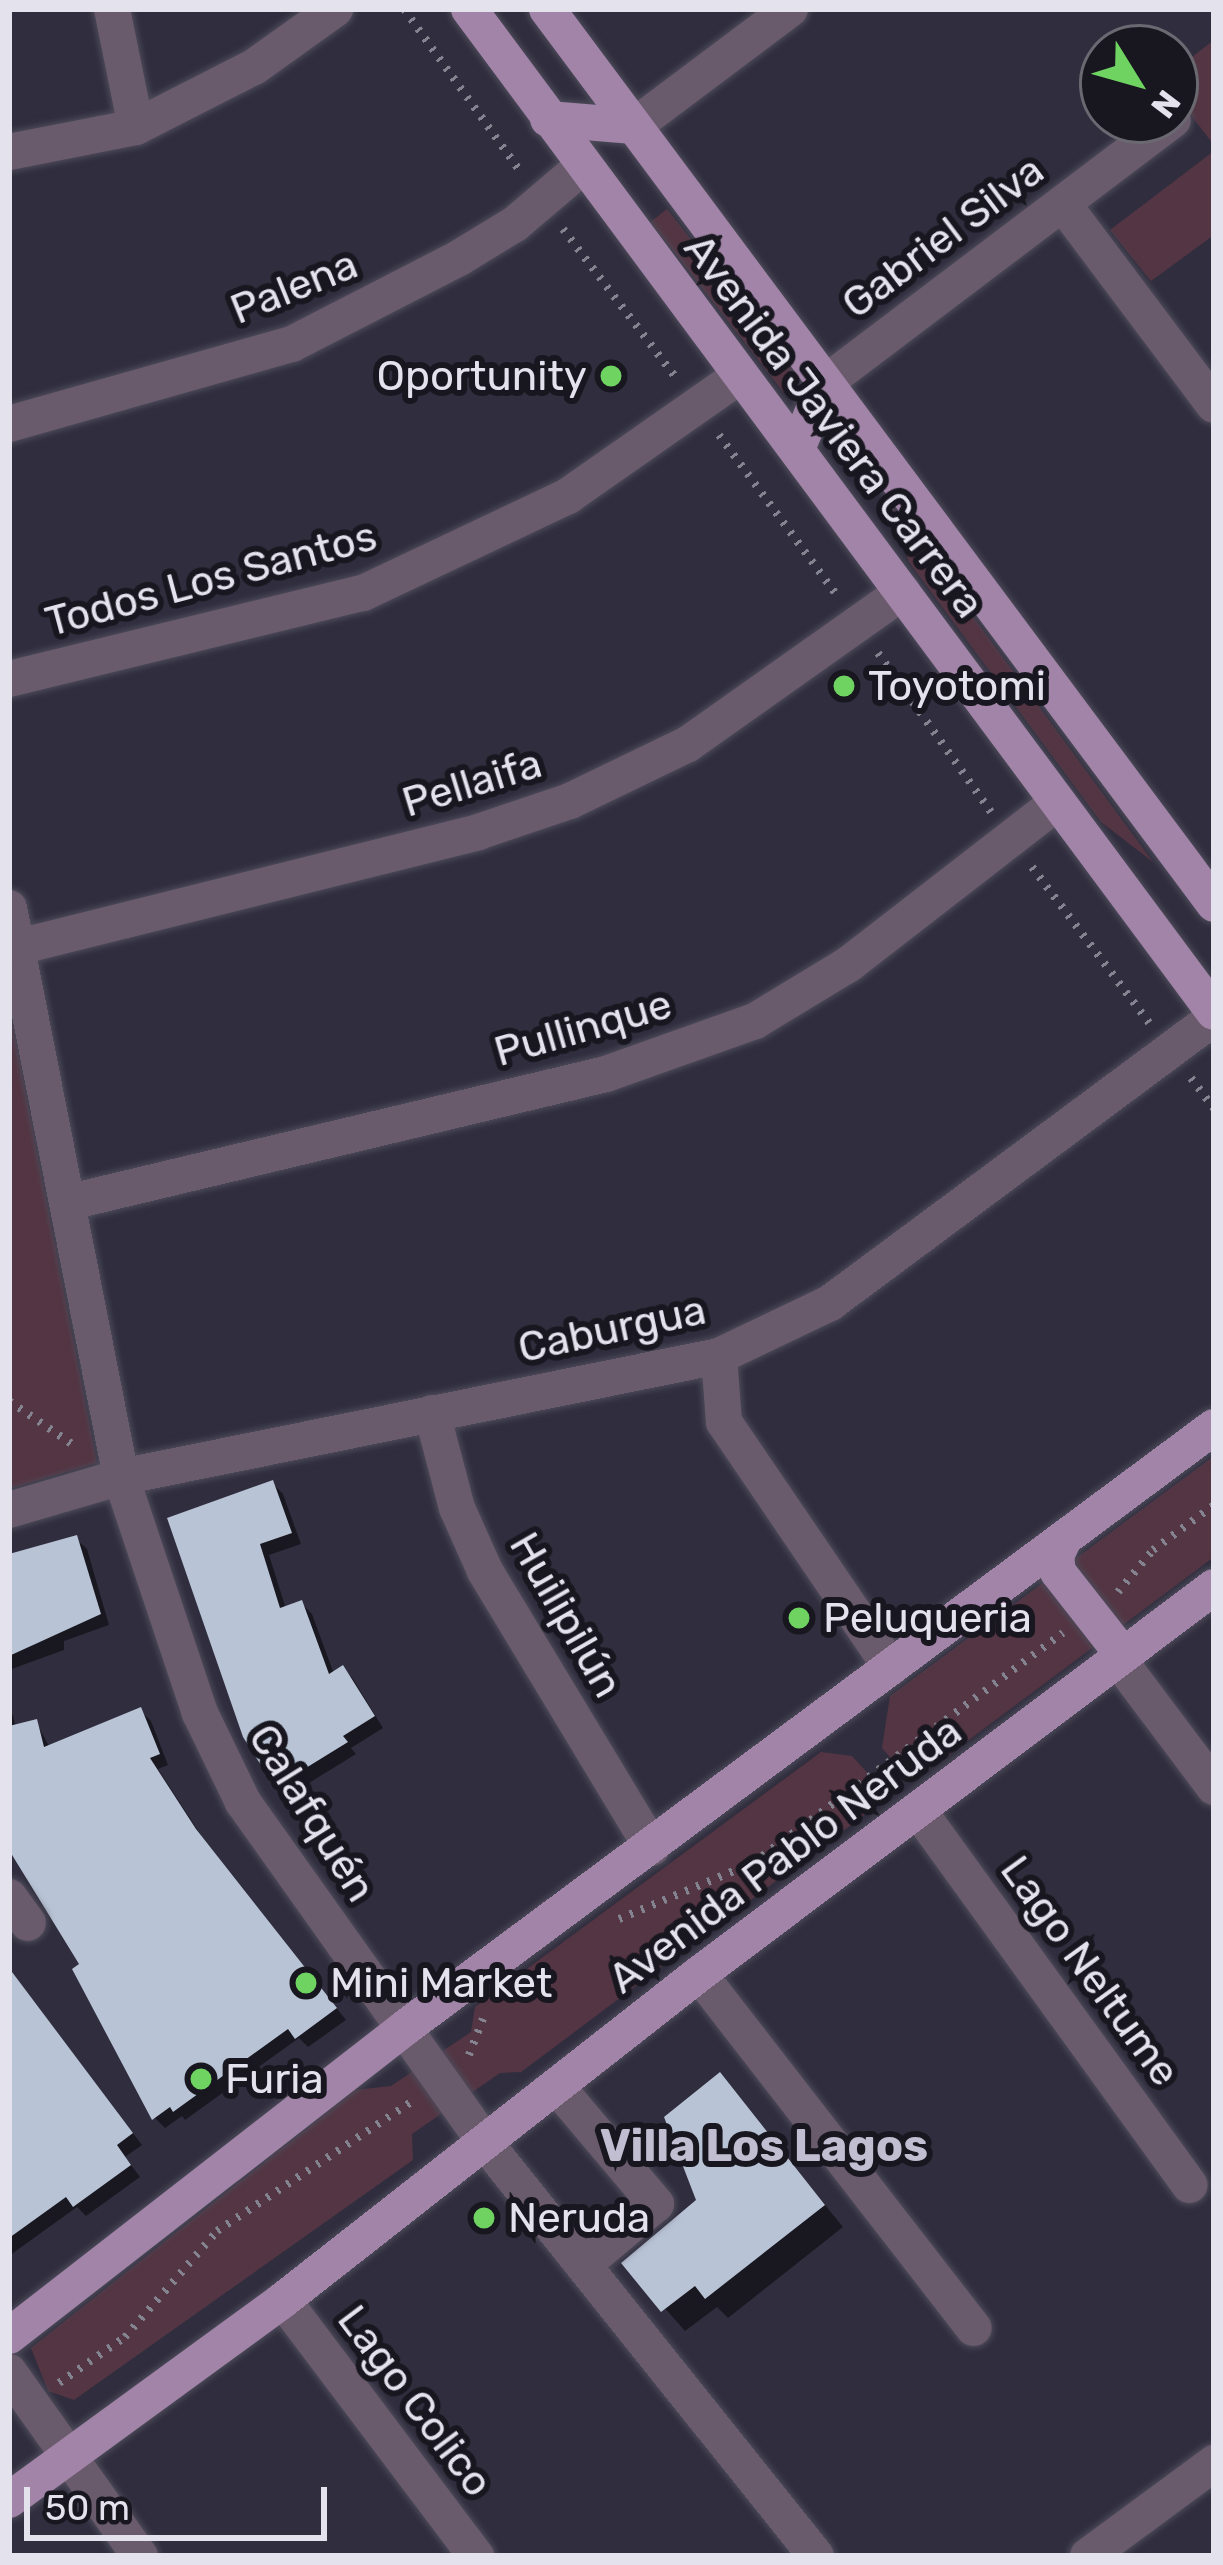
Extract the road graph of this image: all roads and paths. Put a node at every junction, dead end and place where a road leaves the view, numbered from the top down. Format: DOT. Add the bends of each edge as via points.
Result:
graph roads {
  1 [pos="112,9"];
  2 [pos="335,9"];
  3 [pos="404,9"];
  4 [pos="469,9"];
  5 [pos="547,9"];
  6 [pos="790,9"];
  7 [pos="548,119"];
  8 [pos="634,126"];
  9 [pos="136,127"];
  10 [pos="1142,144"];
  11 [pos="9,152"];
  12 [pos="582,167"];
  13 [pos="542,202"];
  14 [pos="1063,204"];
  15 [pos="741,375"];
  16 [pos="825,383"];
  17 [pos="1214,405"];
  18 [pos="698,406"];
  19 [pos="9,424"];
  20 [pos="797,449"];
  21 [pos="903,592"];
  22 [pos="858,625"];
  23 [pos="9,679"];
  24 [pos="1058,802"];
  25 [pos="1011,839"];
  26 [pos="1214,904"];
  27 [pos="9,908"];
  28 [pos="18,947"];
  29 [pos="1210,1002"];
  30 [pos="1171,1051"];
  31 [pos="1214,1109"];
  32 [pos="70,1202"];
  33 [pos="719,1356"];
  34 [pos="9,1401"];
  35 [pos="432,1413"];
  36 [pos="1214,1427"];
  37 [pos="122,1477"];
  38 [pos="1214,1505"];
  39 [pos="9,1510"];
  40 [pos="1063,1540"];
  41 [pos="1214,1586"];
  42 [pos="1090,1613"];
  43 [pos="1121,1657"];
  44 [pos="892,1669"];
  45 [pos="1214,1787"];
  46 [pos="918,1810"];
  47 [pos="652,1848"];
  48 [pos="602,1926"];
  49 [pos="699,1974"];
  50 [pos="485,2012"];
  51 [pos="406,2027"];
  52 [pos="441,2079"];
  53 [pos="557,2088"];
  54 [pos="487,2145"];
  55 [pos="1190,2185"];
  56 [pos="584,2265"];
  57 [pos="283,2300"];
  58 [pos="974,2328"];
  59 [pos="9,2336"];
  60 [pos="18,2385"];
  61 [pos="68,2458"];
  62 [pos="1214,2463"];
  63 [pos="9,2500"];
  64 [pos="140,2556"];
  65 [pos="476,2556"];
  66 [pos="816,2556"];
  67 [pos="1088,2556"];
  1 -- 9 [label="street"];
  2 -- 9 [label="street" via="254,68"];
  3 -- 13 [label="path"];
  4 -- 7 [label="main road, Avenida Javiera Carrera"];
  5 -- 8 [label="main road, Avenida Javiera Carrera"];
  6 -- 8 [label="street"];
  7 -- 8 [label="main road"];
  7 -- 12 [label="main road, Avenida Javiera Carrera"];
  8 -- 16 [label="main road, Avenida Javiera Carrera"];
  9 -- 11 [label="street"];
  10 -- 14 [label="street, Gabriel Silva"];
  12 -- 13 [label="street, Palena"];
  12 -- 15 [label="main road, Avenida Javiera Carrera"];
  13 -- 18 [label="path"];
  13 -- 19 [label="street, Palena" via="459,258 292,344"];
  14 -- 16 [label="street, Gabriel Silva"];
  14 -- 17 [label="street"];
  15 -- 18 [label="street, Todos Los Santos"];
  15 -- 20 [label="main road, Avenida Javiera Carrera"];
  16 -- 20 [label="main road"];
  16 -- 26 [label="main road, Avenida Javiera Carrera"];
  18 -- 22 [label="path"];
  18 -- 23 [label="street, Todos Los Santos" via="568,496 363,592"];
  20 -- 21 [label="main road, Avenida Javiera Carrera"];
  21 -- 22 [label="street, Pellaifa"];
  21 -- 24 [label="main road, Avenida Javiera Carrera"];
  22 -- 25 [label="path"];
  22 -- 28 [label="street, Pellaifa" via="688,743 570,801 478,832"];
  24 -- 25 [label="street, Pullinque"];
  24 -- 29 [label="main road, Avenida Javiera Carrera"];
  25 -- 30 [label="path"];
  25 -- 32 [label="street, Pullinque" via="849,964 755,1021 605,1074"];
  27 -- 28 [label="street, Calafquén"];
  28 -- 32 [label="street, Calafquén"];
  29 -- 30 [label="street, Caburgua"];
  30 -- 31 [label="path"];
  30 -- 33 [label="street, Caburgua" via="830,1303"];
  32 -- 37 [label="street, Calafquén"];
  33 -- 35 [label="street, Caburgua"];
  33 -- 44 [label="street" via="724,1422"];
  34 -- 37 [label="path"];
  35 -- 37 [label="street, Caburgua"];
  35 -- 47 [label="street, Huilipilún" via="457,1508 485,1571"];
  36 -- 40 [label="main road, Avenida Pablo Neruda"];
  37 -- 39 [label="street, Caburgua"];
  37 -- 51 [label="street, Calafquén" via="200,1713 242,1802"];
  38 -- 42 [label="path" via="1153,1550 1125,1587"];
  40 -- 42 [label="main road" via="1058,1572"];
  40 -- 44 [label="main road, Avenida Pablo Neruda"];
  41 -- 43 [label="main road, Avenida Pablo Neruda"];
  42 -- 43 [label="main road"];
  42 -- 48 [label="path" via="753,1863"];
  43 -- 45 [label="street"];
  43 -- 46 [label="main road, Avenida Pablo Neruda"];
  44 -- 47 [label="main road, Avenida Pablo Neruda"];
  46 -- 49 [label="main road, Avenida Pablo Neruda"];
  46 -- 55 [label="street, Lago Neltume"];
  47 -- 51 [label="main road, Avenida Pablo Neruda"];
  49 -- 53 [label="main road, Avenida Pablo Neruda"];
  49 -- 58 [label="street"];
  50 -- 52 [label="path" via="470,2054"];
  51 -- 52 [label="street, Calafquén"];
  51 -- 59 [label="main road, Avenida Pablo Neruda"];
  52 -- 54 [label="street, Calafquén"];
  52 -- 60 [label="path" via="217,2231 125,2337 48,2391"];
  53 -- 54 [label="main road, Avenida Pablo Neruda"];
  53 -- 56 [label="street" via="656,2204"];
  54 -- 56 [label="street, Calafquén"];
  54 -- 57 [label="main road, Avenida Pablo Neruda"];
  56 -- 66 [label="street, Calafquén"];
  57 -- 61 [label="main road, Avenida Pablo Neruda"];
  57 -- 65 [label="street, Lago Colico"];
  60 -- 61 [label="street"];
  61 -- 63 [label="main road, Avenida Pablo Neruda"];
  61 -- 64 [label="street"];
  62 -- 67 [label="street"];
}
